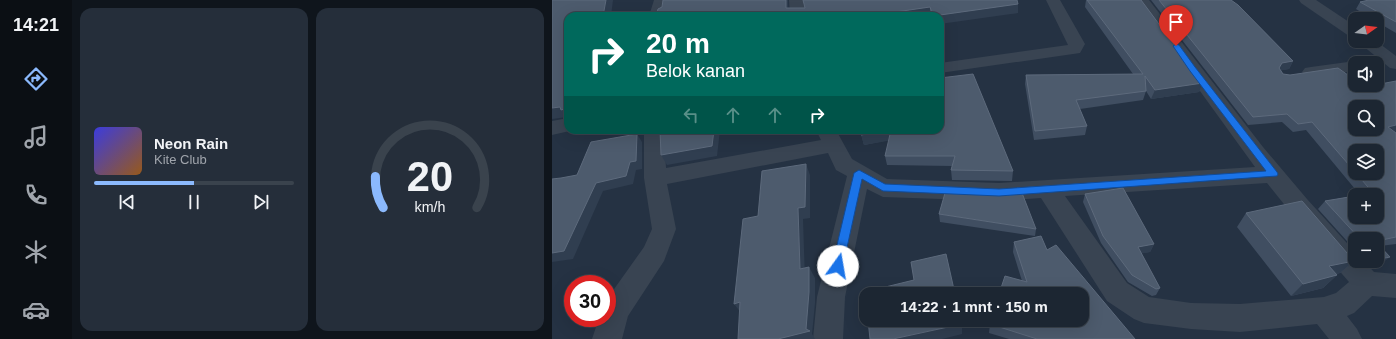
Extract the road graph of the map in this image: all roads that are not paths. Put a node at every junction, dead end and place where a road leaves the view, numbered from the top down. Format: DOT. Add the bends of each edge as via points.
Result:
graph roads {
  1 [pos="661,0"];
  2 [pos="796,0"];
  3 [pos="1053,0"];
  4 [pos="1141,0"];
  5 [pos="1306,0"];
  6 [pos="659,12"];
  7 [pos="798,12"];
  8 [pos="1348,29"];
  9 [pos="1372,48"];
  10 [pos="1388,63"];
  11 [pos="944,67"];
  12 [pos="1348,67"];
  13 [pos="1293,75"];
  14 [pos="564,126"];
  15 [pos="552,128"];
  16 [pos="654,134"];
  17 [pos="830,137"];
  18 [pos="859,173"];
  19 [pos="1274,174"];
  20 [pos="655,178"];
  21 [pos="1047,189"];
  22 [pos="1367,283"];
  23 [pos="1396,286"];
  24 [pos="1324,310"];
  25 [pos="607,339"];
  26 [pos="828,339"];
  27 [pos="1347,339"];
  1 -- 6 [label="street"];
  2 -- 7 [label="street"];
  3 -- 11 [label="street" via="1076,44 1074,49"];
  4 -- 19 [label="street"];
  5 -- 8 [label="street"];
  9 -- 10 [label="street"];
  12 -- 13 [label="street"];
  14 -- 15 [label="street"];
  16 -- 20 [label="street"];
  17 -- 18 [label="street" via="844,164"];
  17 -- 20 [label="street"];
  18 -- 21 [label="street" via="883,188 999,192"];
  18 -- 26 [label="street" via="831,297"];
  19 -- 21 [label="street"];
  19 -- 22 [label="street"];
  20 -- 25 [label="street" via="664,229 655,253 615,311"];
  21 -- 24 [label="street" via="1117,292 1144,310 1191,316 1240,318"];
  22 -- 23 [label="street"];
  22 -- 24 [label="street" via="1344,304"];
  24 -- 27 [label="street"];
}
